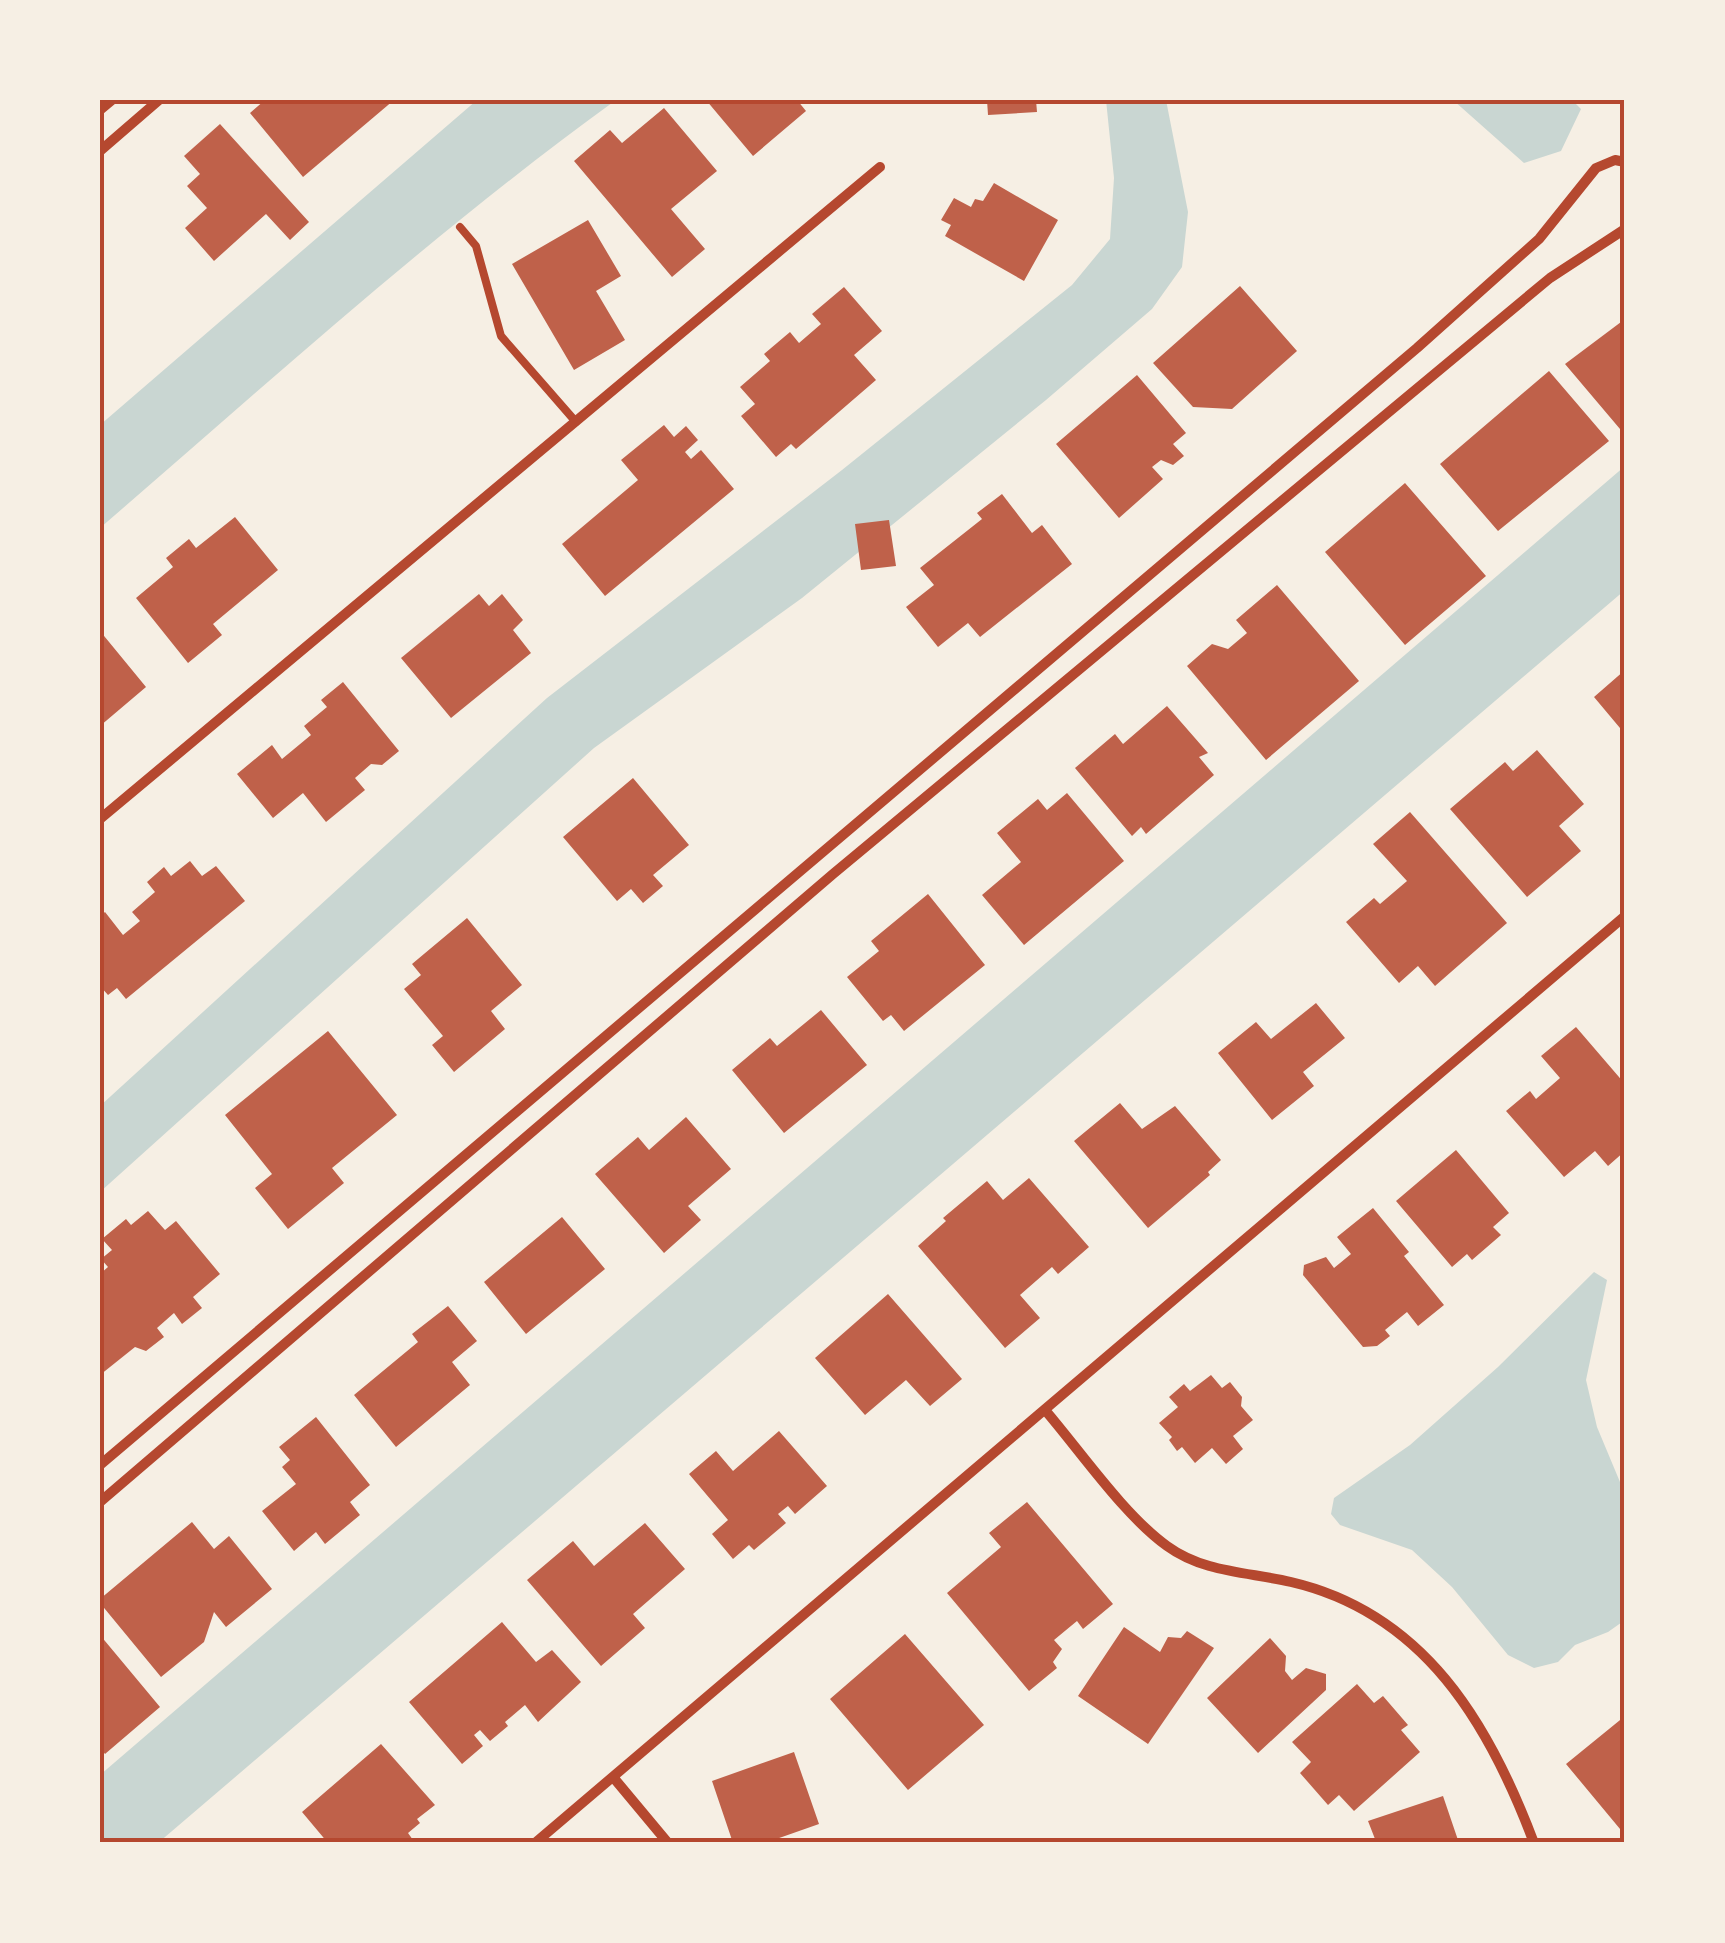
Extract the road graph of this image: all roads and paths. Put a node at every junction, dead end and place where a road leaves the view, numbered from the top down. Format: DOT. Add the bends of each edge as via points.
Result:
graph roads {
  1 [pos="112,100"];
  2 [pos="160,100"];
  3 [pos="100,110"];
  4 [pos="100,151"];
  5 [pos="1625,162"];
  6 [pos="880,167"];
  7 [pos="460,227"];
  8 [pos="1625,229"];
  9 [pos="576,422"];
  10 [pos="100,819"];
  11 [pos="1625,916"];
  12 [pos="1046,1410"];
  13 [pos="100,1464"];
  14 [pos="100,1502"];
  15 [pos="613,1777"];
  16 [pos="535,1843"];
  17 [pos="668,1843"];
  18 [pos="1534,1843"];
  1 -- 3 [label="street"];
  2 -- 4 [label="street"];
  5 -- 13 [label="street" via="1596,168 1539,239 1417,348"];
  6 -- 9 [label="street"];
  7 -- 9 [label="lane" via="476,246 502,336"];
  8 -- 14 [label="street" via="1550,278 879,836"];
  9 -- 10 [label="street"];
  11 -- 12 [label="street"];
  12 -- 15 [label="street"];
  12 -- 18 [label="street" via="1168,1548 1202,1565 1328,1593 1427,1655 1475,1720"];
  15 -- 16 [label="street"];
  15 -- 17 [label="street"];
}
